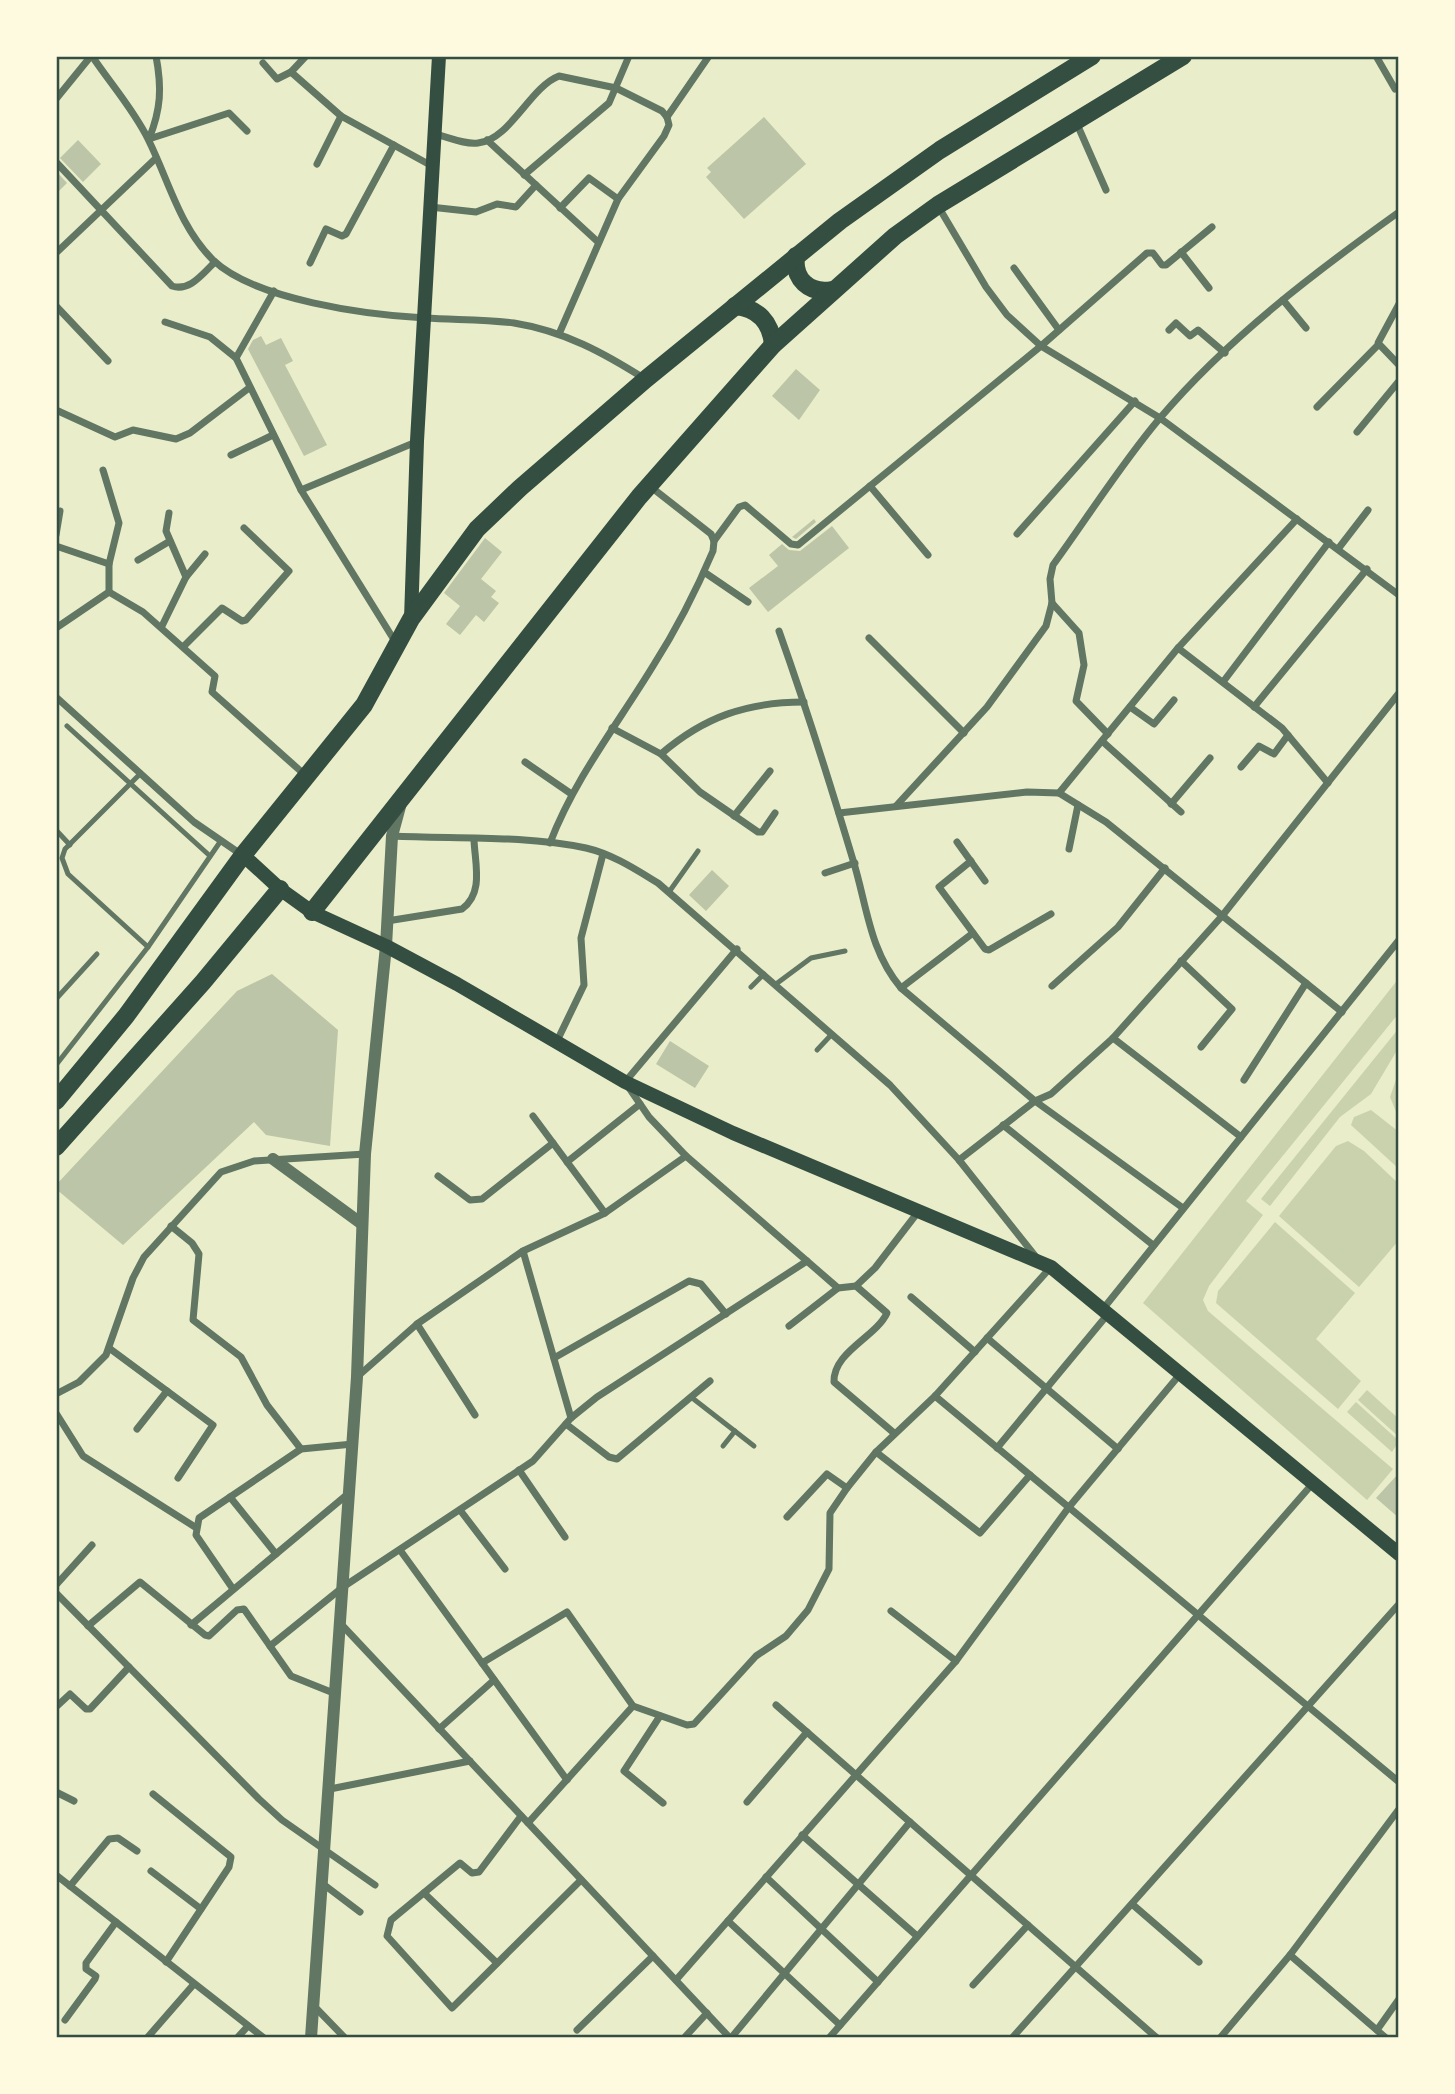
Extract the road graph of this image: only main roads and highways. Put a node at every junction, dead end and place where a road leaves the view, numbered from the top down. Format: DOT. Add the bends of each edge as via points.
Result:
graph roads {
  1 [pos="439,56"];
  2 [pos="1092,56"];
  3 [pos="1183,56"];
  4 [pos="796,256"];
  5 [pos="832,290"];
  6 [pos="735,306"];
  7 [pos="773,345"];
  8 [pos="411,619"];
  9 [pos="243,855"];
  10 [pos="280,889"];
  11 [pos="312,912"];
  12 [pos="56,1101"];
  13 [pos="56,1147"];
  14 [pos="1399,1554"];
  1 -- 8 [label="main road"];
  2 -- 4 [label="main road" via="893,181"];
  3 -- 5 [label="main road" via="938,205"];
  4 -- 5 [label="main road" via="801,281 815,290"];
  4 -- 6 [label="main road"];
  5 -- 7 [label="main road"];
  6 -- 7 [label="main road" via="763,317"];
  6 -- 8 [label="main road" via="477,529"];
  7 -- 11 [label="main road" via="649,485"];
  8 -- 9 [label="main road" via="364,705"];
  9 -- 10 [label="main road"];
  9 -- 12 [label="main road" via="126,1016"];
  10 -- 11 [label="main road"];
  10 -- 13 [label="main road"];
  11 -- 14 [label="main road" via="386,946 625,1082 733,1133 1045,1263"];
}
